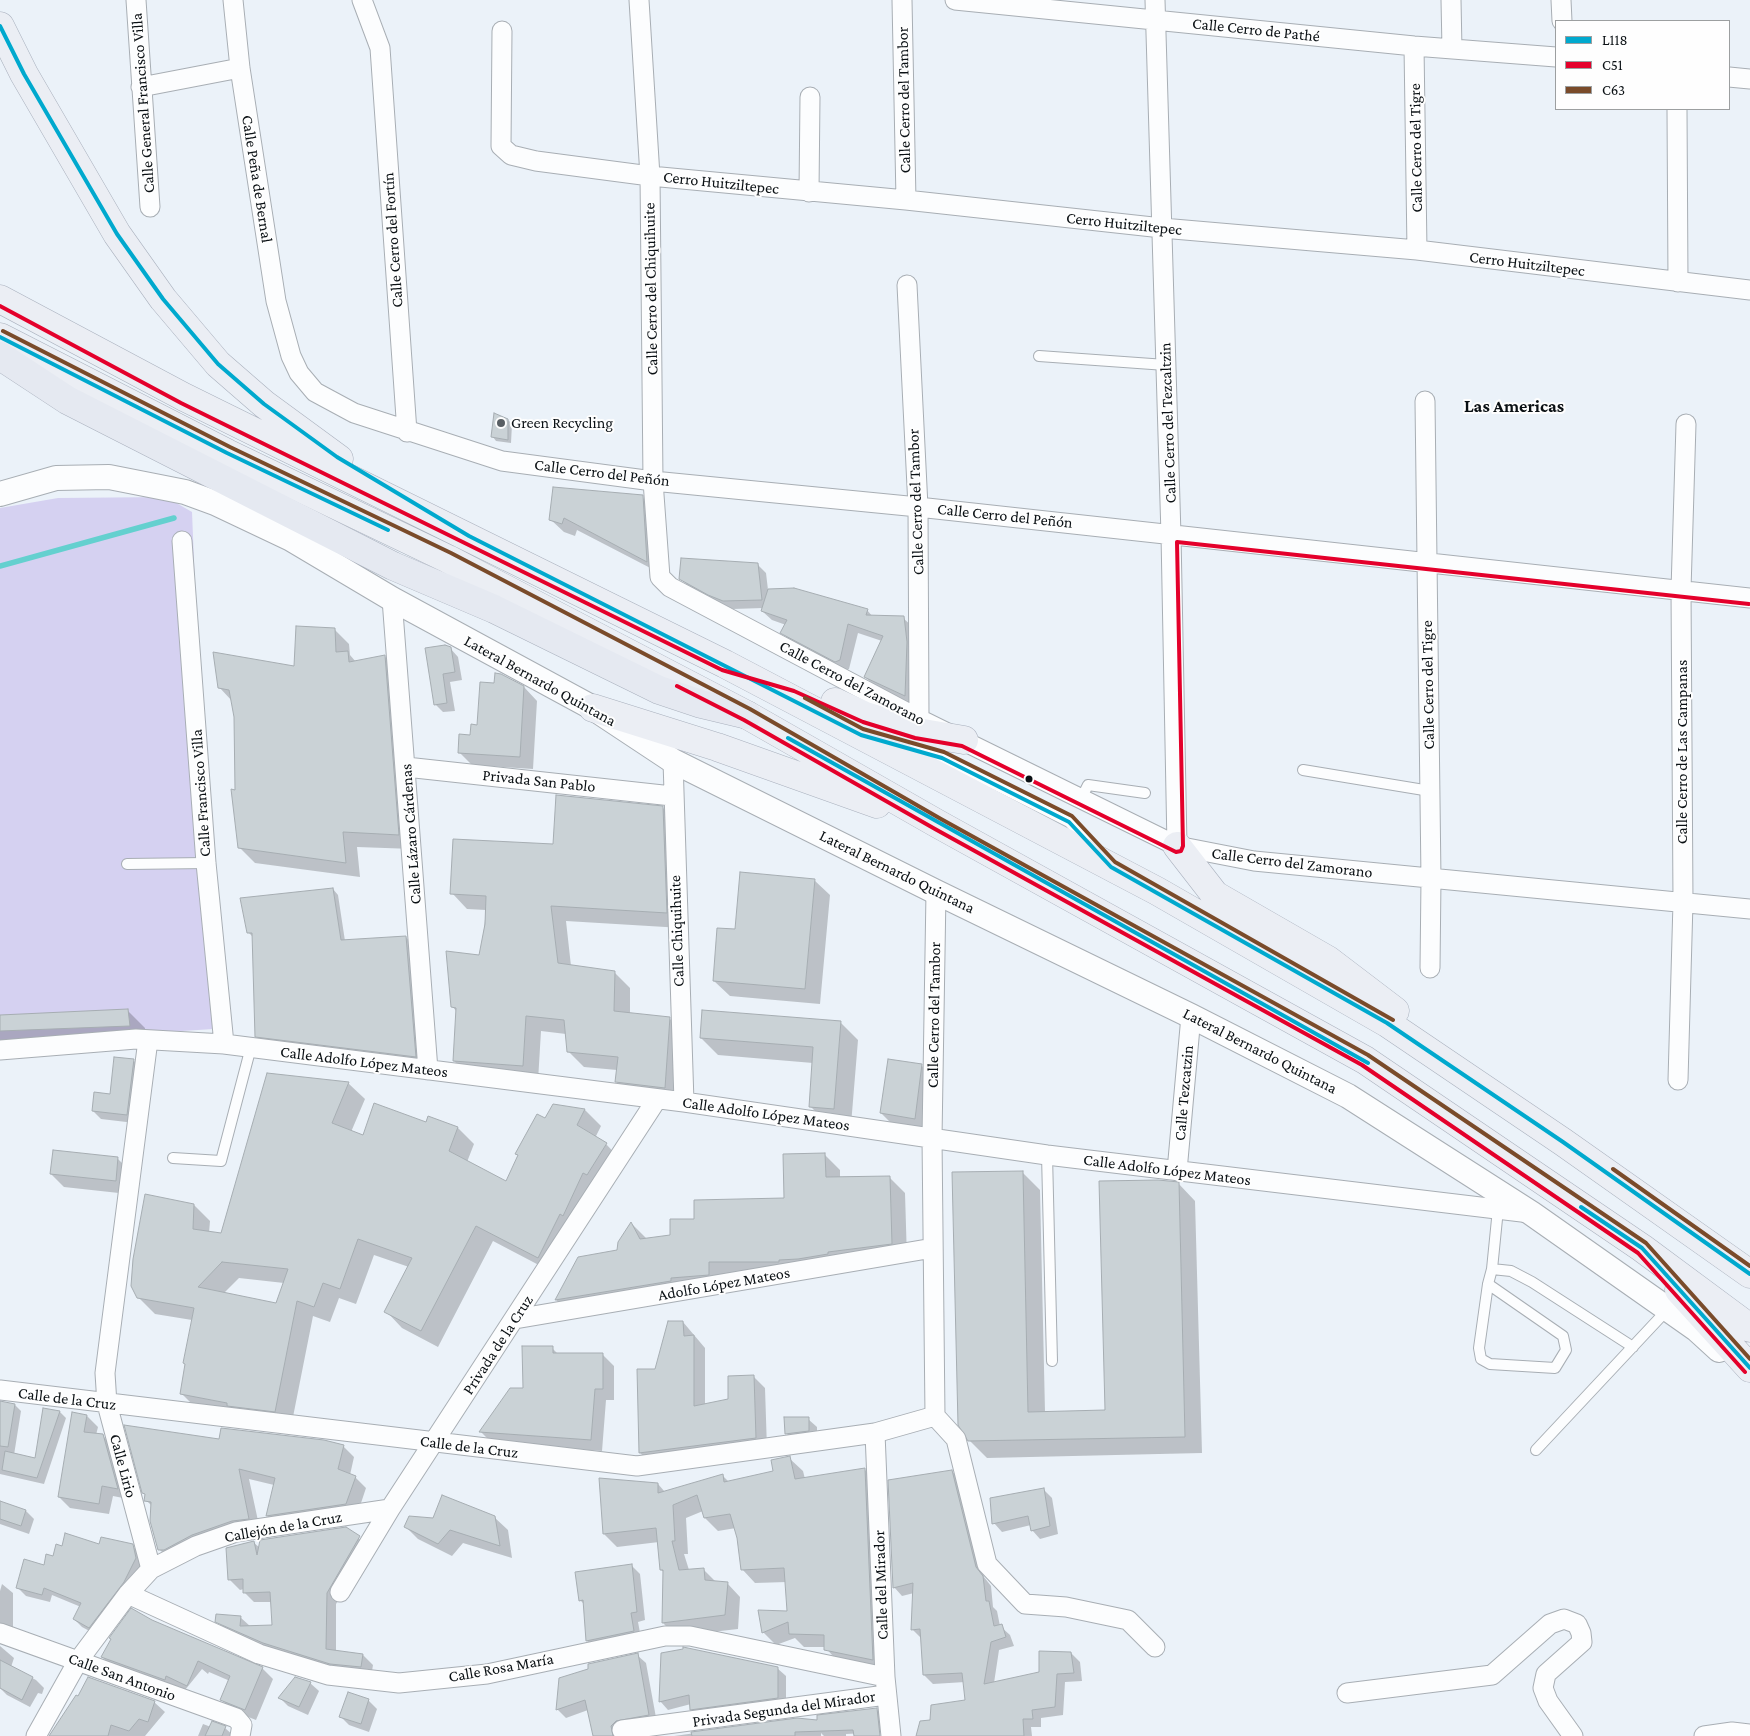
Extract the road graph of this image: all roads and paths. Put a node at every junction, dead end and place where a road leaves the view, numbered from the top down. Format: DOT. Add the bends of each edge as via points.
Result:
graph roads {
  1 [pos="136,0"];
  2 [pos="233,0"];
  3 [pos="362,0"];
  4 [pos="639,0"];
  5 [pos="902,0"];
  6 [pos="955,0"];
  7 [pos="1155,0"];
  8 [pos="1450,0"];
  9 [pos="1561,0"];
  10 [pos="1020,4"];
  11 [pos="1154,19"];
  12 [pos="1562,20"];
  13 [pos="0,26"];
  14 [pos="502,31"];
  15 [pos="1414,46"];
  16 [pos="1452,49"];
  17 [pos="1555,57"];
  18 [pos="240,68"];
  19 [pos="1730,77"];
  20 [pos="1750,79"];
  21 [pos="141,87"];
  22 [pos="810,97"];
  23 [pos="1677,110"];
  24 [pos="650,176"];
  25 [pos="809,192"];
  26 [pos="906,200"];
  27 [pos="150,207"];
  28 [pos="1162,228"];
  29 [pos="1417,250"];
  30 [pos="1678,282"];
  31 [pos="907,284"];
  32 [pos="1750,290"];
  33 [pos="0,299"];
  34 [pos="0,337"];
  35 [pos="0,356"];
  36 [pos="291,356"];
  37 [pos="1039,356"];
  38 [pos="1166,365"];
  39 [pos="1425,401"];
  40 [pos="1686,424"];
  41 [pos="407,432"];
  42 [pos="654,480"];
  43 [pos="0,494"];
  44 [pos="918,507"];
  45 [pos="1171,535"];
  46 [pos="469,536"];
  47 [pos="182,541"];
  48 [pos="1426,563"];
  49 [pos="660,577"];
  50 [pos="1681,590"];
  51 [pos="1750,598"];
  52 [pos="392,599"];
  53 [pos="725,664"];
  54 [pos="593,708"];
  55 [pos="747,715"];
  56 [pos="919,719"];
  57 [pos="964,740"];
  58 [pos="673,761"];
  59 [pos="406,767"];
  60 [pos="1303,770"];
  61 [pos="1430,791"];
  62 [pos="1145,793"];
  63 [pos="672,796"];
  64 [pos="1081,799"];
  65 [pos="938,824"];
  66 [pos="1177,846"];
  67 [pos="206,862"];
  68 [pos="126,864"];
  69 [pos="1431,879"];
  70 [pos="936,892"];
  71 [pos="1683,902"];
  72 [pos="1750,908"];
  73 [pos="1430,968"];
  74 [pos="1191,1016"];
  75 [pos="148,1040"];
  76 [pos="224,1044"];
  77 [pos="251,1048"];
  78 [pos="0,1050"];
  79 [pos="428,1070"];
  80 [pos="1466,1077"];
  81 [pos="1678,1080"];
  82 [pos="657,1099"];
  83 [pos="684,1102"];
  84 [pos="932,1138"];
  85 [pos="1048,1155"];
  86 [pos="173,1158"];
  87 [pos="1177,1171"];
  88 [pos="1498,1209"];
  89 [pos="1531,1213"];
  90 [pos="933,1248"];
  91 [pos="1642,1248"];
  92 [pos="1492,1269"];
  93 [pos="1750,1274"];
  94 [pos="1488,1284"];
  95 [pos="1668,1309"];
  96 [pos="514,1319"];
  97 [pos="1750,1328"];
  98 [pos="1633,1346"];
  99 [pos="1052,1361"];
  100 [pos="1750,1368"];
  101 [pos="1750,1380"];
  102 [pos="0,1390"];
  103 [pos="107,1404"];
  104 [pos="935,1416"];
  105 [pos="874,1433"];
  106 [pos="434,1443"];
  107 [pos="1536,1450"];
  108 [pos="390,1510"];
  109 [pos="151,1569"];
  110 [pos="340,1592"];
  111 [pos="128,1594"];
  112 [pos="0,1632"];
  113 [pos="1155,1647"];
  114 [pos="78,1661"];
  115 [pos="885,1686"];
  116 [pos="1347,1693"];
  117 [pos="622,1730"];
  118 [pos="241,1731"];
  119 [pos="1750,1734"];
  120 [pos="36,1736"];
  121 [pos="891,1736"];
  122 [pos="1573,1736"];
  123 [pos="1704,1736"];
  1 -- 21 [label="street, Calle General Francisco Villa"];
  2 -- 18 [label="street, Calle Peña de Bernal"];
  3 -- 41 [label="street, Calle Cerro del Fortín" via="380,48"];
  4 -- 24 [label="street, Calle Cerro del Chiquihuite"];
  5 -- 26 [label="street, Calle Cerro del Tambor"];
  6 -- 10 [label="street, Calle Cerro de Pathé"];
  7 -- 11 [label="street, Calle Cerro del Tezcaltzin"];
  8 -- 16 [label="street"];
  9 -- 12 [label="street"];
  10 -- 11 [label="street, Calle Cerro de Pathé"];
  11 -- 15 [label="street, Calle Cerro de Pathé"];
  11 -- 28 [label="street, Calle Cerro del Tezcaltzin"];
  13 -- 46 [label="main road" via="24,74 117,234 163,299 218,364 264,404 336,457"];
  14 -- 24 [label="street, Cerro Huitziltepec" via="501,146 511,155 536,161"];
  15 -- 16 [label="street, Calle Cerro de Pathé"];
  15 -- 29 [label="street, Calle Cerro del Tigre"];
  16 -- 17 [label="street, Calle Cerro de Pathé"];
  18 -- 21 [label="street"];
  18 -- 36 [label="street, Calle Peña de Bernal" via="276,301"];
  19 -- 20 [label="street"];
  21 -- 27 [label="street, Calle General Francisco Villa"];
  22 -- 25 [label="street"];
  23 -- 30 [label="street"];
  24 -- 25 [label="street, Cerro Huitziltepec"];
  24 -- 42 [label="street, Calle Cerro del Chiquihuite"];
  25 -- 26 [label="street, Cerro Huitziltepec"];
  26 -- 28 [label="street, Cerro Huitziltepec"];
  28 -- 29 [label="street, Cerro Huitziltepec"];
  28 -- 38 [label="street, Calle Cerro del Tezcaltzin"];
  29 -- 30 [label="street, Cerro Huitziltepec"];
  30 -- 32 [label="street, Cerro Huitziltepec"];
  31 -- 44 [label="street, Calle Cerro del Tambor"];
  33 -- 46 [label="main road" via="184,397"];
  34 -- 55 [label="main road" via="227,453 448,559"];
  35 -- 55 [label="highway" via="67,400 393,566 494,609 659,690"];
  36 -- 41 [label="street, Calle Cerro del Peñón" via="299,373 315,392 354,413"];
  37 -- 38 [label="lane"];
  38 -- 45 [label="street, Calle Cerro del Tezcaltzin"];
  39 -- 48 [label="street, Calle Cerro del Tigre"];
  40 -- 50 [label="street, Calle Cerro de Las Campanas"];
  41 -- 42 [label="street, Calle Cerro del Peñón" via="502,461"];
  42 -- 44 [label="street, Calle Cerro del Peñón"];
  42 -- 49 [label="street, Calle Cerro del Chiquihuite"];
  43 -- 52 [label="street, Lateral Bernardo Quintana" via="56,478 100,477 185,492 292,539"];
  44 -- 45 [label="street, Calle Cerro del Peñón"];
  44 -- 56 [label="street, Calle Cerro del Tambor"];
  45 -- 48 [label="street, Calle Cerro del Peñón"];
  45 -- 66 [label="street, Calle Cerro del Tezcaltzin"];
  46 -- 53 [label="main road"];
  47 -- 67 [label="street, Calle Francisco Villa"];
  48 -- 50 [label="street, Calle Cerro del Peñón"];
  48 -- 61 [label="street, Calle Cerro del Tigre"];
  49 -- 56 [label="street, Calle Cerro del Zamorano" via="670,587"];
  50 -- 51 [label="street, Calle Cerro del Peñón"];
  50 -- 71 [label="street, Calle Cerro de Las Campanas"];
  52 -- 54 [label="street, Lateral Bernardo Quintana"];
  52 -- 59 [label="street, Calle Lázaro Cárdenas"];
  53 -- 57 [label="main road" via="796,686 865,716 917,732"];
  53 -- 80 [label="main road" via="1111,867 1387,1023"];
  54 -- 58 [label="street, Lateral Bernardo Quintana"];
  54 -- 65 [label="main road" via="717,747"];
  55 -- 65 [label="main road"];
  56 -- 57 [label="street, Calle Cerro del Zamorano"];
  57 -- 64 [label="street, Calle Cerro del Zamorano"];
  58 -- 63 [label="street, Calle Chiquihuite"];
  58 -- 70 [label="street, Lateral Bernardo Quintana"];
  59 -- 63 [label="street, Privada San Pablo"];
  59 -- 79 [label="street, Calle Lázaro Cárdenas"];
  60 -- 61 [label="lane"];
  61 -- 69 [label="street, Calle Cerro del Tigre"];
  62 -- 64 [label="lane" via="1088,785"];
  63 -- 83 [label="street, Calle Chiquihuite"];
  64 -- 66 [label="street, Calle Cerro del Zamorano"];
  65 -- 91 [label="main road" via="1365,1060"];
  66 -- 69 [label="street, Calle Cerro del Zamorano" via="1254,861"];
  66 -- 80 [label="main road" via="1215,895 1328,960 1399,1014"];
  67 -- 68 [label="lane"];
  67 -- 76 [label="street, Calle Francisco Villa"];
  69 -- 71 [label="street, Calle Cerro del Zamorano"];
  69 -- 73 [label="street, Calle Cerro del Tigre"];
  70 -- 74 [label="street, Lateral Bernardo Quintana"];
  70 -- 84 [label="street, Calle Cerro del Tambor"];
  71 -- 72 [label="street, Calle Cerro del Zamorano"];
  71 -- 81 [label="street, Calle Cerro de Las Campanas"];
  74 -- 87 [label="street, Calle Tezcatzin"];
  74 -- 89 [label="street, Lateral Bernardo Quintana" via="1348,1096"];
  75 -- 76 [label="street, Calle Adolfo López Mateos"];
  75 -- 78 [label="street, Calle Adolfo López Mateos"];
  75 -- 103 [label="street, Calle Lirio" via="105,1373"];
  76 -- 77 [label="street, Calle Adolfo López Mateos"];
  77 -- 79 [label="street, Calle Adolfo López Mateos"];
  77 -- 86 [label="lane" via="221,1161"];
  79 -- 82 [label="street, Calle Adolfo López Mateos"];
  80 -- 93 [label="main road"];
  82 -- 83 [label="street, Calle Adolfo López Mateos"];
  82 -- 96 [label="street, Privada de la Cruz"];
  83 -- 84 [label="street, Calle Adolfo López Mateos"];
  84 -- 85 [label="street, Calle Adolfo López Mateos"];
  84 -- 90 [label="street"];
  85 -- 87 [label="street, Calle Adolfo López Mateos"];
  85 -- 99 [label="lane"];
  87 -- 88 [label="street, Calle Adolfo López Mateos"];
  88 -- 89 [label="street, Calle Adolfo López Mateos"];
  88 -- 92 [label="lane"];
  89 -- 95 [label="street, Lateral Bernardo Quintana"];
  90 -- 96 [label="street, Adolfo López Mateos"];
  90 -- 104 [label="street"];
  91 -- 97 [label="main road"];
  91 -- 100 [label="main road"];
  92 -- 94 [label="lane"];
  92 -- 98 [label="lane" via="1511,1271 1532,1282"];
  94 -- 94 [label="lane" via="1563,1336 1566,1350 1555,1368 1490,1364 1481,1359 1479,1348"];
  95 -- 98 [label="lane"];
  95 -- 101 [label="street, Lateral Bernardo Quintana" via="1696,1329"];
  96 -- 106 [label="street, Privada de la Cruz"];
  98 -- 107 [label="lane"];
  102 -- 103 [label="street, Calle de la Cruz"];
  103 -- 106 [label="street, Calle de la Cruz"];
  103 -- 109 [label="street, Calle Lirio"];
  104 -- 105 [label="street, Calle de la Cruz"];
  104 -- 113 [label="street" via="956,1439 987,1564 1024,1604 1066,1607 1128,1620"];
  105 -- 106 [label="street, Calle de la Cruz" via="637,1466"];
  105 -- 115 [label="street, Calle del Mirador"];
  106 -- 108 [label="street, Privada de la Cruz"];
  108 -- 109 [label="street, Callejón de la Cruz" via="236,1532 196,1546"];
  108 -- 110 [label="street, Privada de la Cruz"];
  109 -- 111 [label="street"];
  111 -- 114 [label="street"];
  111 -- 115 [label="street, Calle Rosa María" via="259,1654 328,1674 399,1684 487,1674 665,1636 690,1636"];
  112 -- 114 [label="street, Calle San Antonio"];
  114 -- 118 [label="street, Calle San Antonio" via="236,1718"];
  114 -- 120 [label="street"];
  115 -- 117 [label="street, Privada Segunda del Mirador"];
  115 -- 121 [label="street, Calle del Mirador"];
  116 -- 122 [label="street" via="1492,1676 1550,1624 1564,1619 1577,1624 1582,1642 1546,1674 1543,1688 1548,1701"];
  119 -- 123 [label="street" via="1732,1732"];
}
